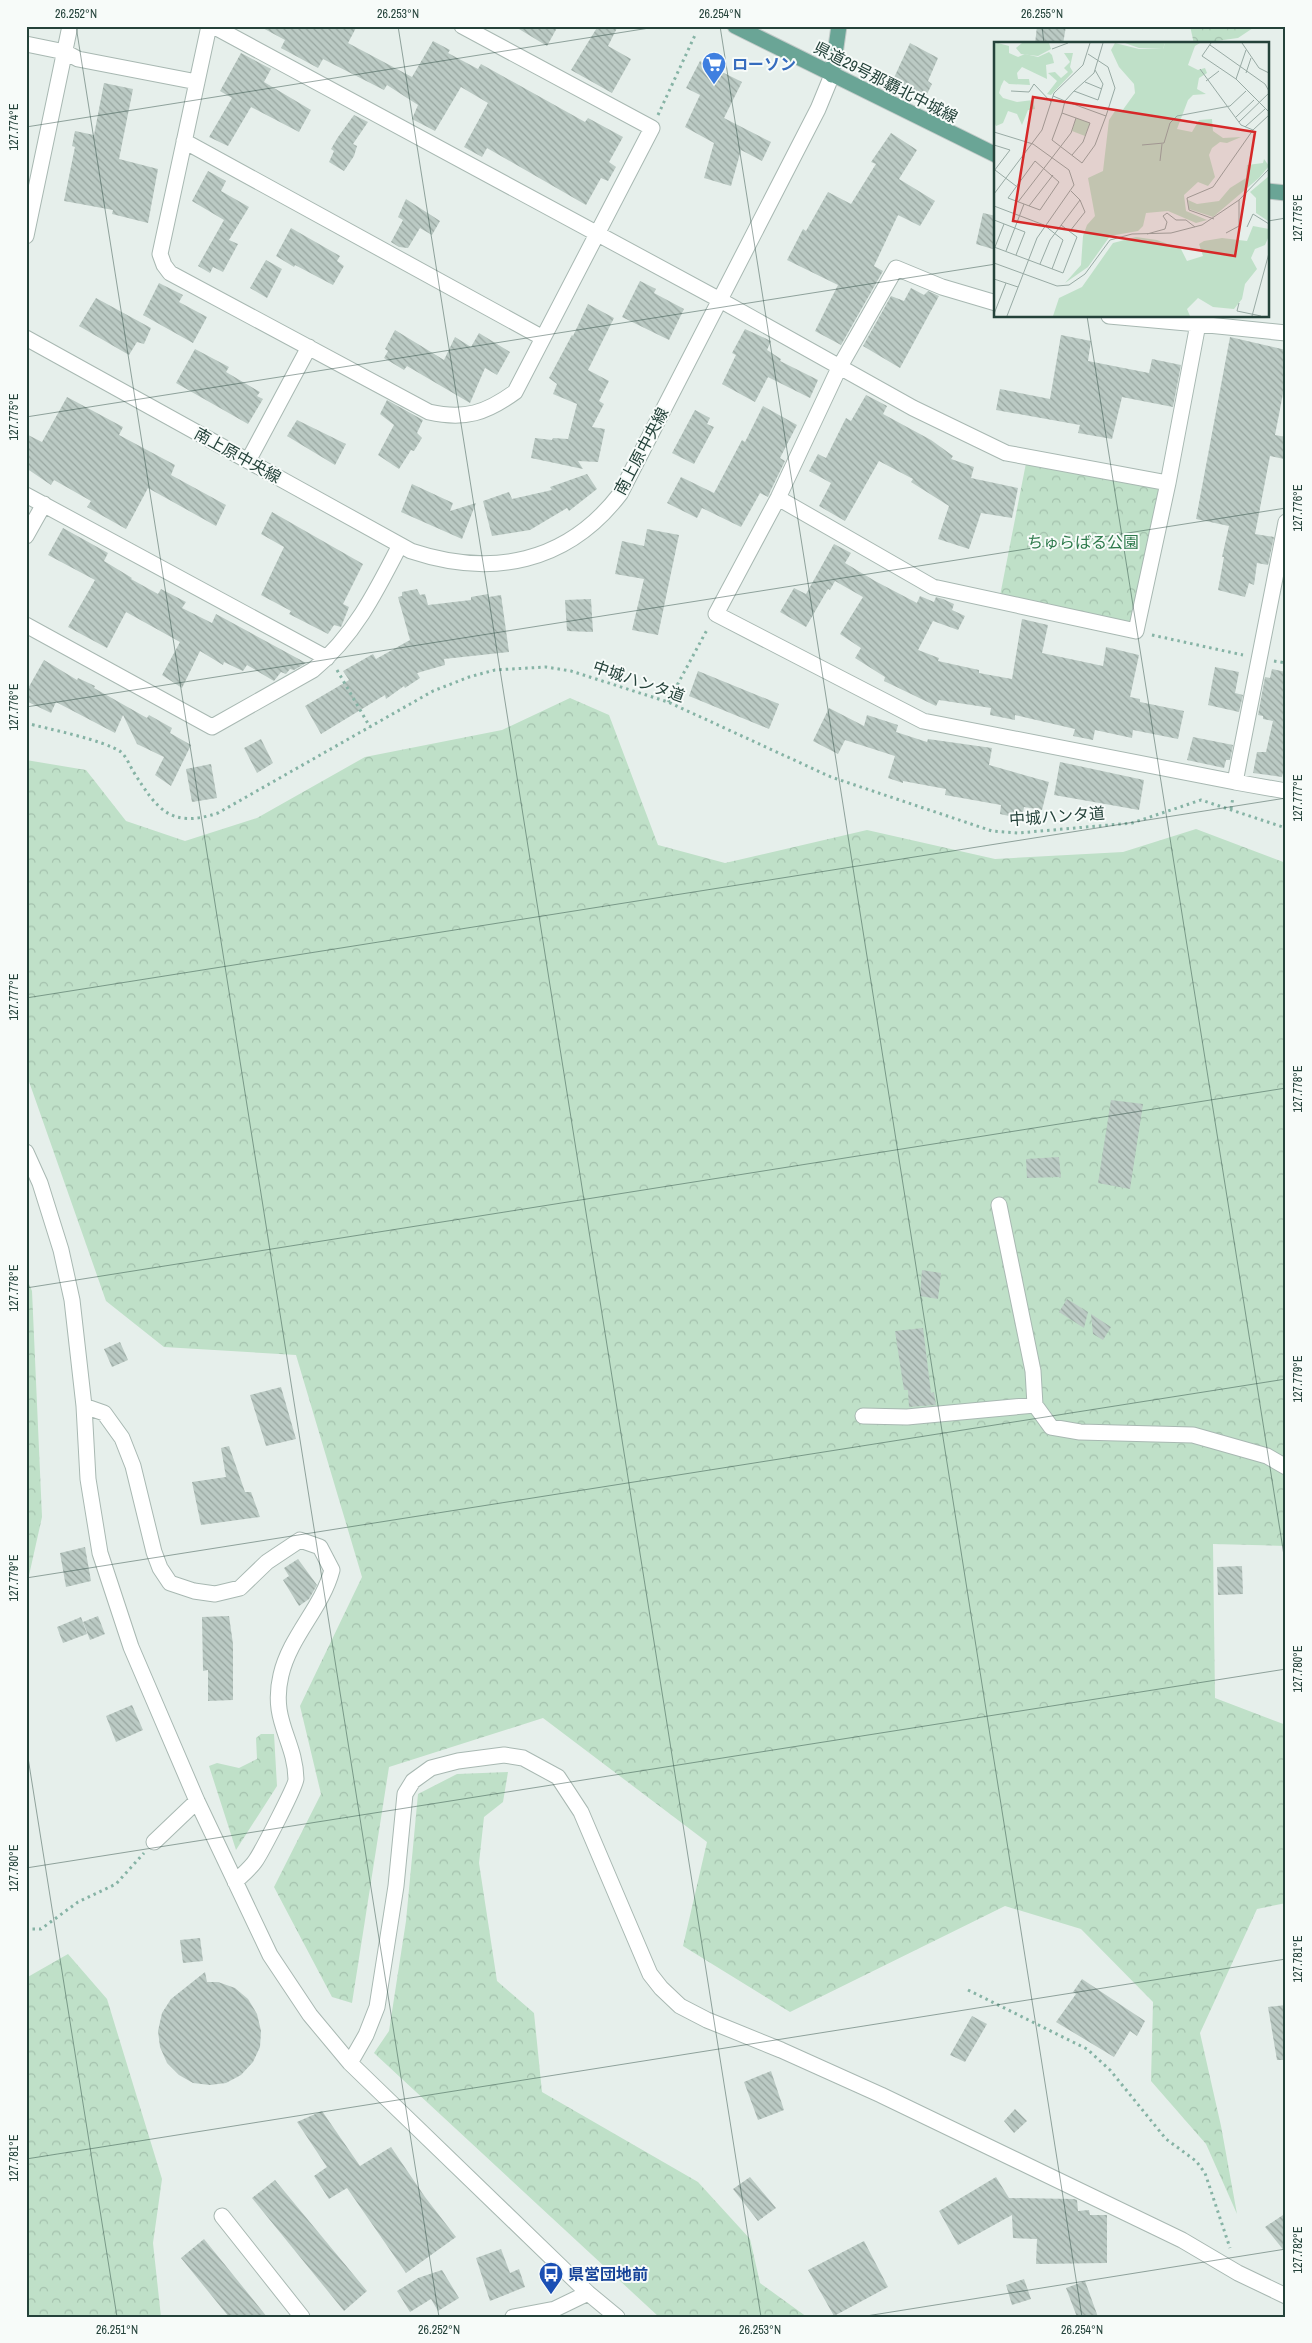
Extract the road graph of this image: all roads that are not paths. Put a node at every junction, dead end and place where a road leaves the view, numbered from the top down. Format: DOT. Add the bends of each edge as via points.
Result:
graph roads {
  1 [pos="70,26"];
  2 [pos="209,26"];
  3 [pos="213,26"];
  4 [pos="462,26"];
  5 [pos="734,26"];
  6 [pos="839,26"];
  7 [pos="26,44"];
  8 [pos="65,52"];
  9 [pos="832,75"];
  10 [pos="197,82"];
  11 [pos="184,141"];
  12 [pos="994,154"];
  13 [pos="1270,191"];
  14 [pos="1286,193"];
  15 [pos="597,234"];
  16 [pos="26,236"];
  17 [pos="720,300"];
  18 [pos="994,301"];
  19 [pos="1131,318"];
  20 [pos="1198,324"];
  21 [pos="1286,333"];
  22 [pos="26,338"];
  23 [pos="543,338"];
  24 [pos="309,348"];
  25 [pos="839,368"];
  26 [pos="248,461"];
  27 [pos="1168,483"];
  28 [pos="26,495"];
  29 [pos="778,498"];
  30 [pos="44,504"];
  31 [pos="1286,522"];
  32 [pos="26,536"];
  33 [pos="400,545"];
  34 [pos="26,625"];
  35 [pos="327,658"];
  36 [pos="1235,782"];
  37 [pos="1286,791"];
  38 [pos="26,1152"];
  39 [pos="999,1205"];
  40 [pos="1035,1405"];
  41 [pos="84,1406"];
  42 [pos="863,1416"];
  43 [pos="1286,1467"];
  44 [pos="197,1801"];
  45 [pos="154,1842"];
  46 [pos="235,1882"];
  47 [pos="350,2063"];
  48 [pos="222,2216"];
  49 [pos="588,2293"];
  50 [pos="1286,2296"];
  51 [pos="302,2317"];
  52 [pos="513,2317"];
  53 [pos="617,2317"];
  1 -- 8 [label="street"];
  2 -- 10 [label="street"];
  3 -- 15 [label="street"];
  4 -- 15 [label="street" via="652,128"];
  5 -- 9 [label="main road, 県道29号那覇北中城線"];
  6 -- 9 [label="main road"];
  7 -- 8 [label="street"];
  8 -- 10 [label="street" via="78,59"];
  8 -- 16 [label="street"];
  9 -- 12 [label="main road, 県道29号那覇北中城線"];
  9 -- 17 [label="street, 南上原中央線" via="818,109"];
  10 -- 11 [label="street"];
  11 -- 23 [label="street"];
  11 -- 24 [label="street" via="160,254 164,265 170,273"];
  13 -- 14 [label="main road"];
  15 -- 17 [label="street"];
  15 -- 23 [label="street"];
  17 -- 25 [label="street"];
  17 -- 33 [label="street, 南上原中央線" via="620,494 594,524 544,554 499,564 468,565 442,561"];
  18 -- 25 [label="street" via="942,287 896,268"];
  19 -- 20 [label="street"];
  20 -- 21 [label="street"];
  20 -- 27 [label="street"];
  22 -- 26 [label="street, 南上原中央線"];
  23 -- 24 [label="street" via="515,392 497,405 462,416 429,412"];
  24 -- 26 [label="street"];
  25 -- 27 [label="street" via="1006,453"];
  25 -- 29 [label="street"];
  26 -- 33 [label="street, 南上原中央線"];
  27 -- 29 [label="street" via="1136,631 933,587"];
  28 -- 30 [label="street"];
  29 -- 36 [label="street" via="716,614 923,721"];
  30 -- 32 [label="street"];
  30 -- 35 [label="street"];
  31 -- 36 [label="street"];
  33 -- 35 [label="street" via="368,607"];
  34 -- 35 [label="street" via="212,727 313,670"];
  36 -- 37 [label="street"];
  38 -- 41 [label="street" via="40,1183 61,1250 72,1300"];
  39 -- 40 [label="street" via="1033,1371"];
  40 -- 42 [label="street" via="907,1417"];
  40 -- 43 [label="street" via="1051,1427 1080,1432 1193,1435 1267,1456"];
  41 -- 44 [label="street" via="88,1479 100,1553 130,1647"];
  41 -- 46 [label="street" via="104,1413 122,1438 133,1466 154,1552 170,1583 215,1594 240,1588 267,1562 300,1540 320,1547 332,1570 327,1588 296,1638 281,1674 277,1700 280,1722 291,1753 296,1781 256,1861"];
  44 -- 45 [label="street"];
  44 -- 46 [label="street"];
  46 -- 47 [label="street" via="270,1955 310,2015"];
  47 -- 49 [label="street"];
  47 -- 50 [label="street" via="366,2035 380,1991 396,1886 404,1794 413,1781 431,1768 481,1757 504,1755 523,1758 558,1777 569,1791 650,1974 680,2006 881,2095 1084,2192"];
  48 -- 51 [label="street"];
  49 -- 52 [label="street" via="555,2309"];
  49 -- 53 [label="street"];
}
